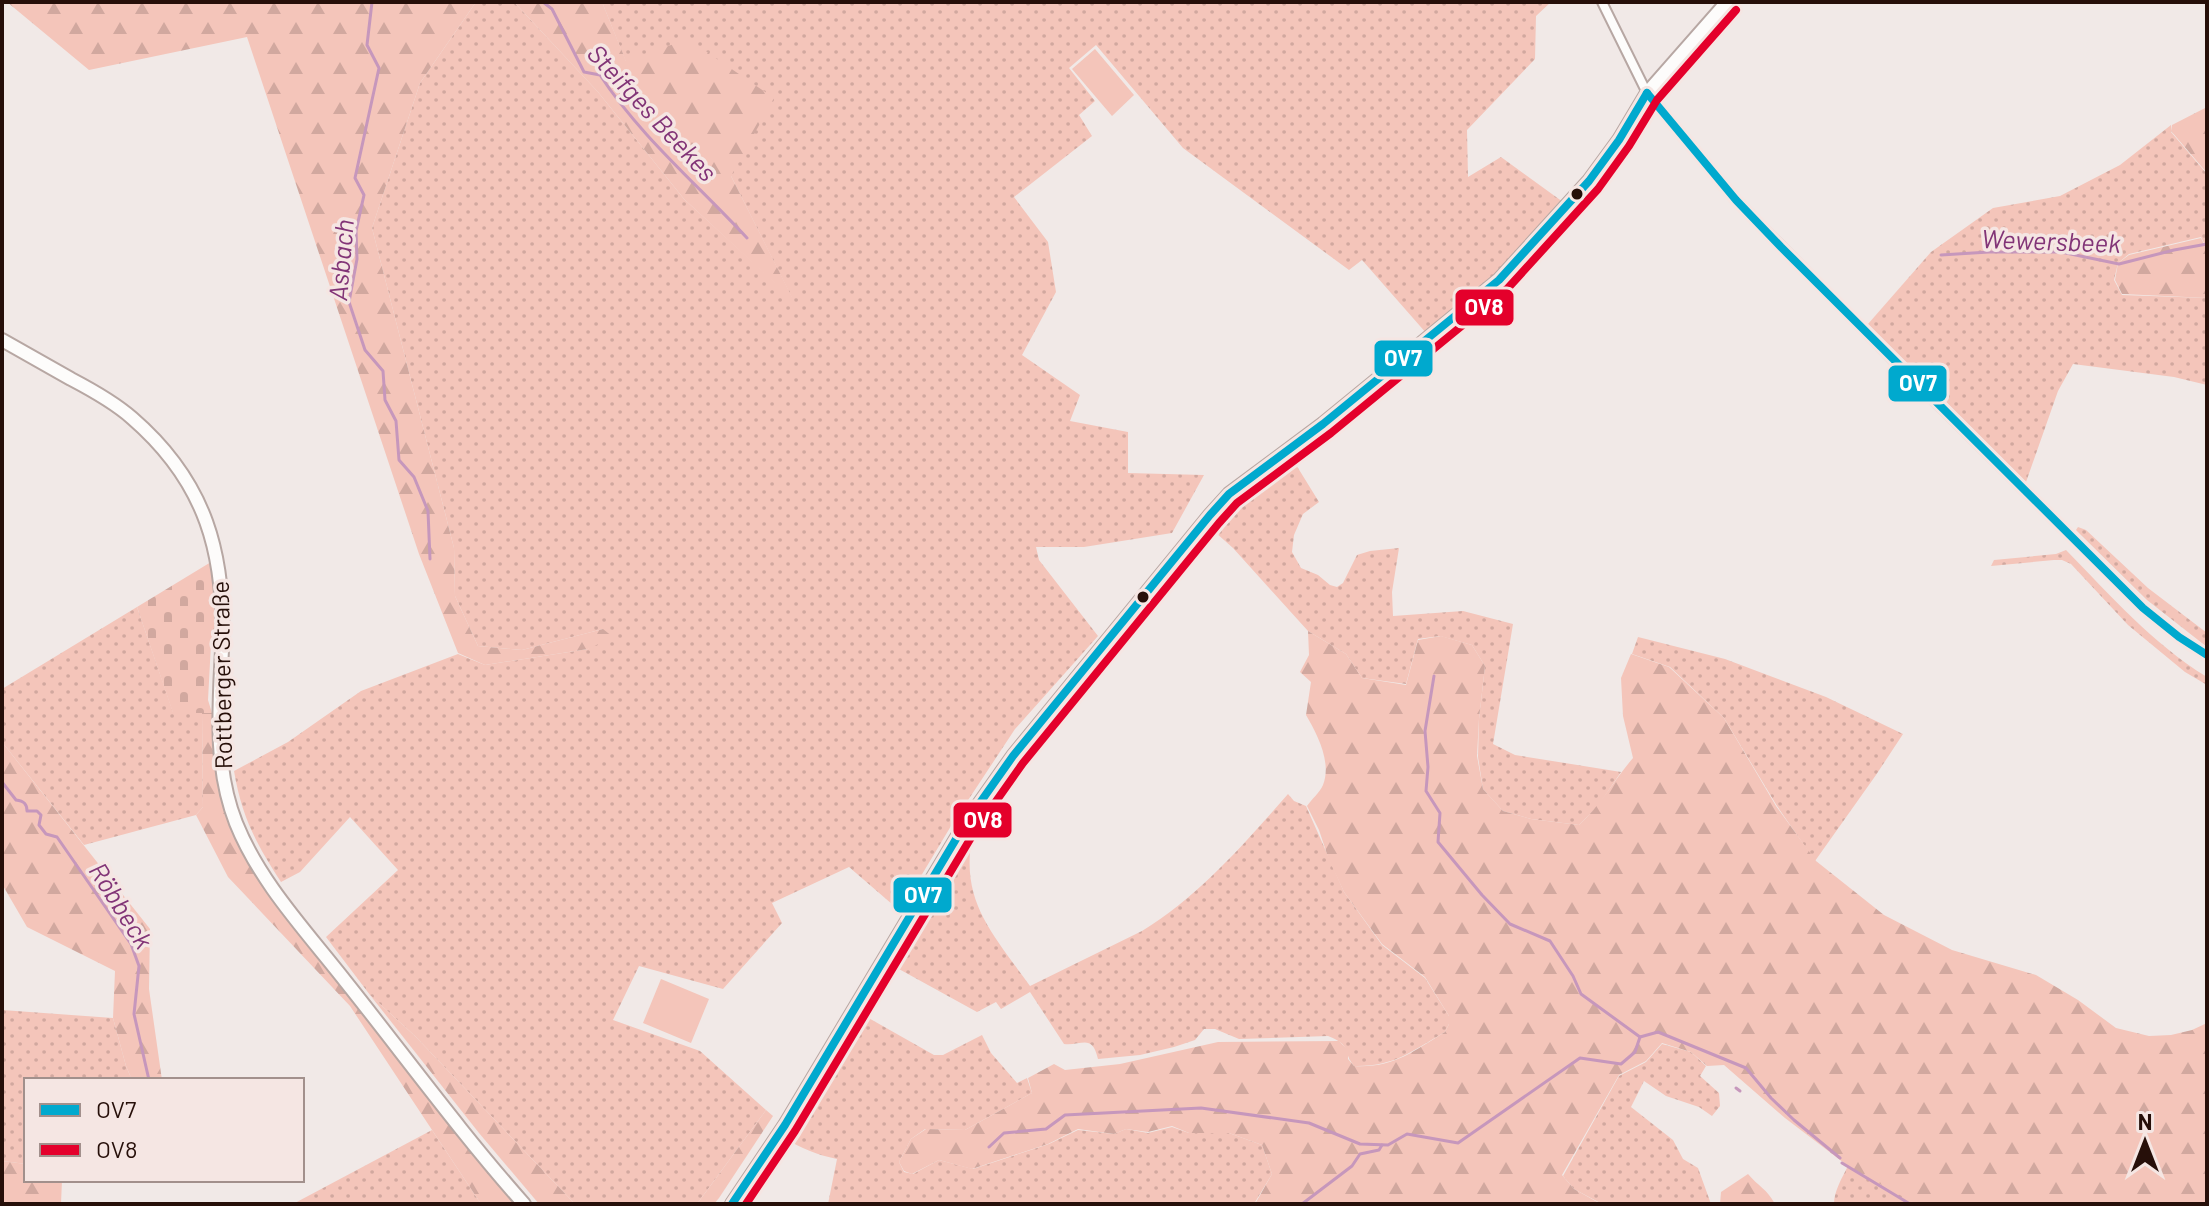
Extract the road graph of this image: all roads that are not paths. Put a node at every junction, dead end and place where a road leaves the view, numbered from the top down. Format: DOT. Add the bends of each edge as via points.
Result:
graph roads {
  1 [pos="1602,2"];
  2 [pos="1727,2"];
  3 [pos="1647,93"];
  4 [pos="2,340"];
  5 [pos="2207,655"];
  6 [pos="524,1204"];
  7 [pos="732,1204"];
  1 -- 3 [label="street"];
  2 -- 3 [label="street"];
  3 -- 5 [label="street" via="1736,200 1880,347 2143,608"];
  3 -- 7 [label="street" via="1589,181 1499,280 1229,494 1210,515 1013,756 965,824"];
  4 -- 6 [label="street, Rottberger Straße" via="130,416 169,455 199,500 221,578 218,743 228,801 244,841 274,890"];
}
